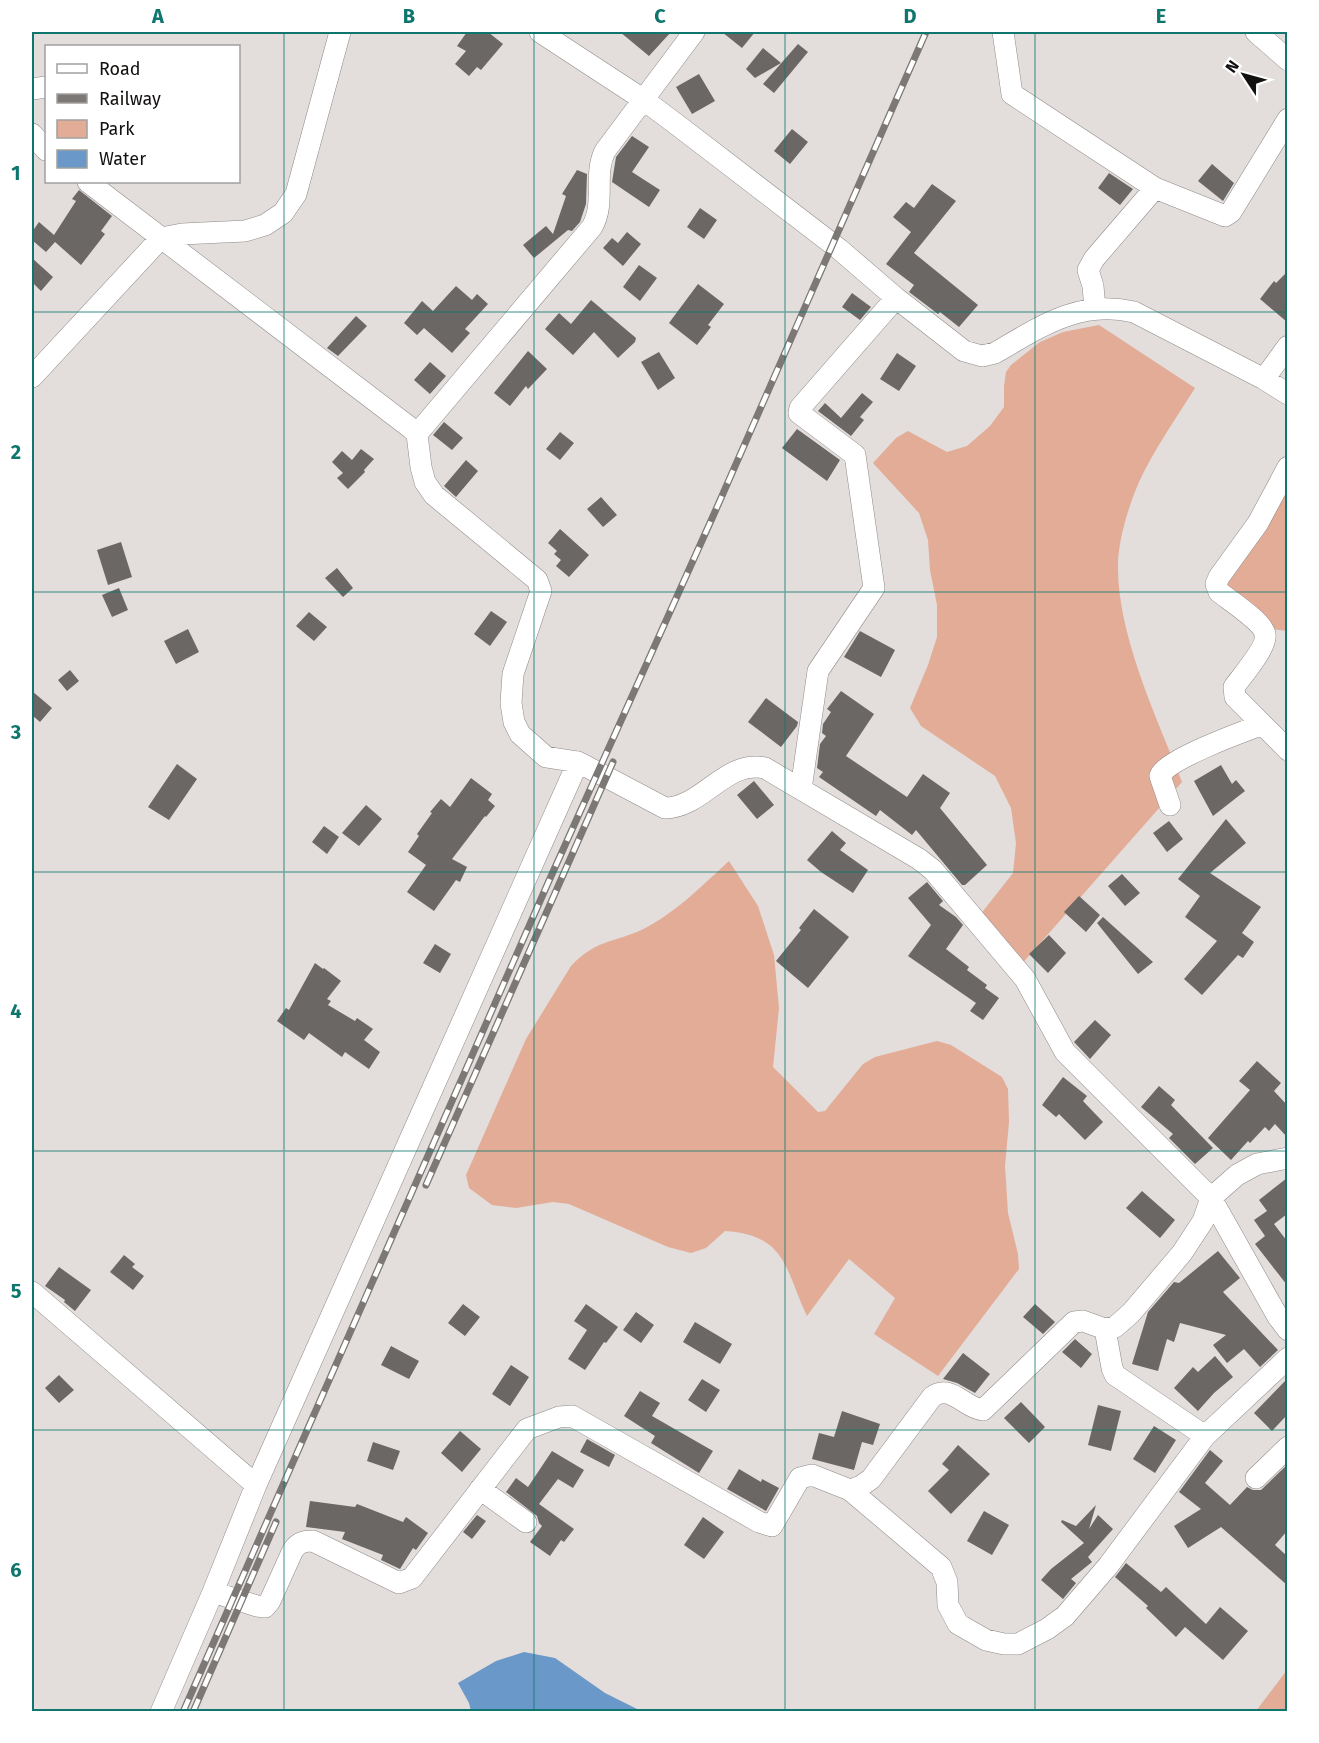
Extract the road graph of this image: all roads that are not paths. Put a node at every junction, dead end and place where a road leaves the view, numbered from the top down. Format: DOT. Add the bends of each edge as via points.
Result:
graph roads {
  1 [pos="340,32"];
  2 [pos="540,32"];
  3 [pos="694,32"];
  4 [pos="1003,32"];
  5 [pos="1256,32"];
  6 [pos="1287,60"];
  7 [pos="644,100"];
  8 [pos="1287,119"];
  9 [pos="32,134"];
  10 [pos="45,149"];
  11 [pos="88,183"];
  12 [pos="1155,188"];
  13 [pos="161,238"];
  14 [pos="896,298"];
  15 [pos="1095,309"];
  16 [pos="1287,346"];
  17 [pos="32,377"];
  18 [pos="1264,380"];
  19 [pos="1287,394"];
  20 [pos="417,434"];
  21 [pos="1287,467"];
  22 [pos="1261,725"];
  23 [pos="1287,750"];
  24 [pos="578,762"];
  25 [pos="801,789"];
  26 [pos="1170,805"];
  27 [pos="1287,1158"];
  28 [pos="1211,1198"];
  29 [pos="32,1292"];
  30 [pos="1105,1329"];
  31 [pos="1287,1330"];
  32 [pos="1287,1358"];
  33 [pos="1205,1436"];
  34 [pos="1287,1447"];
  35 [pos="1256,1478"];
  36 [pos="256,1485"];
  37 [pos="480,1489"];
  38 [pos="850,1490"];
  39 [pos="526,1522"];
  40 [pos="213,1592"];
  41 [pos="160,1712"];
  1 -- 13 [label="street" via="296,194 283,213 265,225 245,231"];
  2 -- 7 [label="street"];
  3 -- 7 [label="street"];
  4 -- 12 [label="street" via="1012,94"];
  5 -- 6 [label="street"];
  7 -- 14 [label="street" via="839,249"];
  7 -- 20 [label="street" via="601,160 599,210 592,227"];
  8 -- 12 [label="street" via="1225,216"];
  9 -- 10 [label="street"];
  11 -- 13 [label="street"];
  12 -- 15 [label="street" via="1088,270"];
  13 -- 17 [label="street"];
  13 -- 20 [label="street"];
  14 -- 15 [label="street" via="964,351 982,356 995,353 1064,315"];
  14 -- 25 [label="street" via="799,412 855,455 874,588 818,671"];
  15 -- 18 [label="street" via="1134,312"];
  16 -- 18 [label="street"];
  18 -- 19 [label="street"];
  20 -- 24 [label="street" via="425,482 434,495 537,580 541,591 513,674 514,722 524,739 546,757"];
  21 -- 22 [label="street" via="1258,523 1216,585 1266,634 1264,645 1234,687 1235,697"];
  22 -- 23 [label="street"];
  22 -- 26 [label="street" via="1164,769 1160,776"];
  24 -- 25 [label="street" via="665,808 674,808 741,768 754,765"];
  24 -- 36 [label="street"];
  25 -- 28 [label="street" via="933,870 1024,979 1065,1052"];
  27 -- 28 [label="street" via="1257,1164 1237,1175"];
  28 -- 30 [label="street" via="1203,1221 1182,1253 1131,1313 1115,1327"];
  28 -- 31 [label="street"];
  29 -- 36 [label="street"];
  30 -- 33 [label="street" via="1115,1375"];
  30 -- 38 [label="street" via="1074,1322 983,1410 946,1392 938,1393 871,1479"];
  32 -- 33 [label="street"];
  33 -- 38 [label="street" via="1116,1557 1065,1616 1018,1644 986,1640 958,1624 948,1605 947,1582 941,1567"];
  34 -- 35 [label="street"];
  36 -- 40 [label="street"];
  37 -- 38 [label="street" via="527,1429 572,1416 770,1526 800,1478 806,1475"];
  37 -- 39 [label="street"];
  37 -- 40 [label="street" via="407,1581 399,1583 313,1541 304,1541 293,1550 265,1607"];
  40 -- 41 [label="street"];
}
